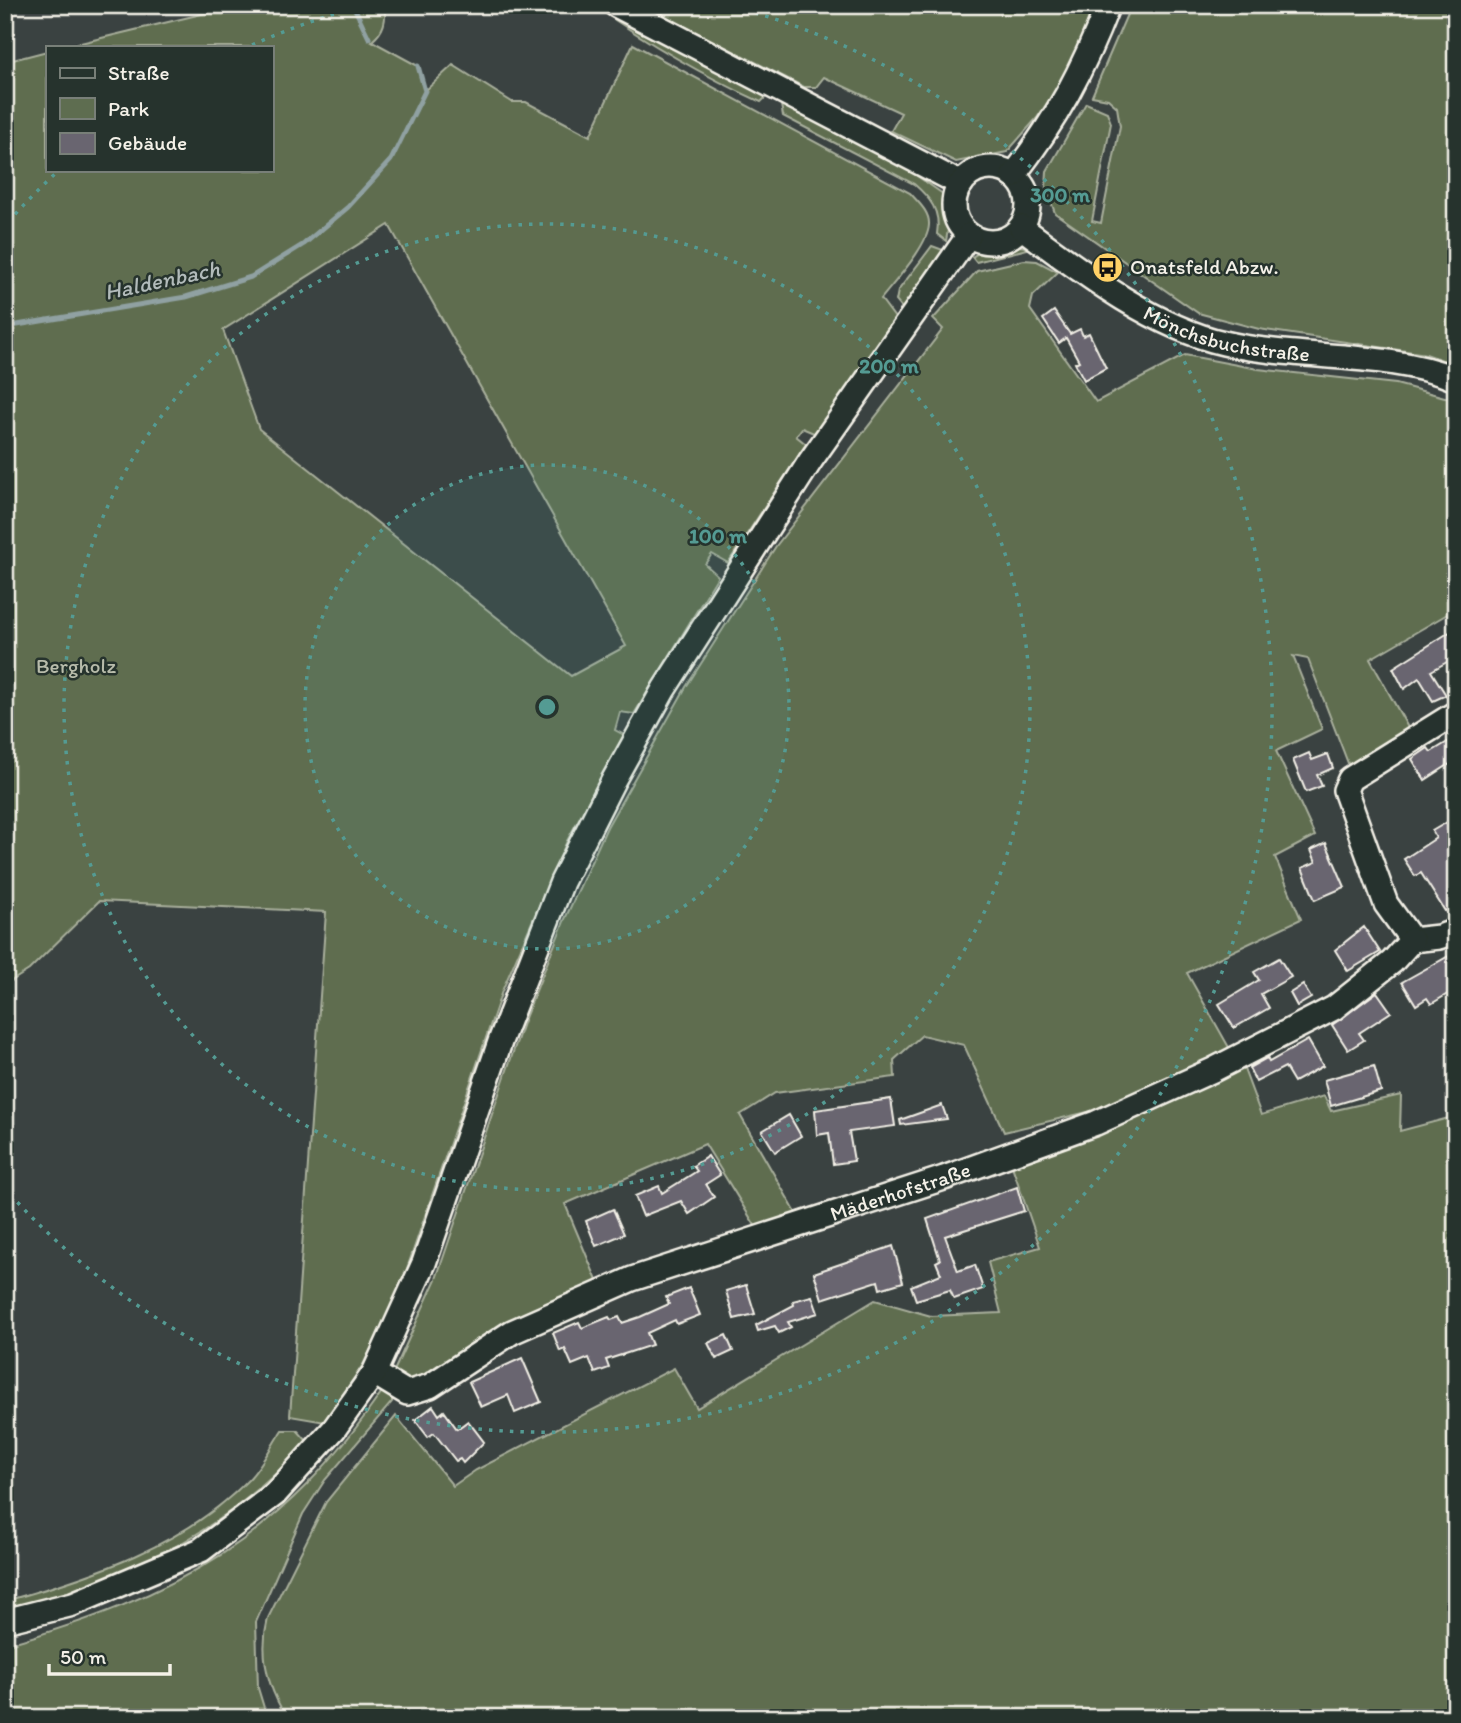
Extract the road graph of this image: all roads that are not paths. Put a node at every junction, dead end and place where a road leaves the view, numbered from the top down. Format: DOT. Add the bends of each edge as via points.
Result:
graph roads {
  1 [pos="616,5"];
  2 [pos="1108,5"];
  3 [pos="1013,176"];
  4 [pos="961,184"];
  5 [pos="1021,227"];
  6 [pos="970,235"];
  7 [pos="1456,379"];
  8 [pos="1456,713"];
  9 [pos="1456,931"];
  10 [pos="1412,940"];
  11 [pos="374,1373"];
  12 [pos="5,1621"];
  1 -- 4 [label="street"];
  2 -- 3 [label="street" via="1065,102"];
  3 -- 4 [label="street" via="991,169"];
  3 -- 5 [label="street" via="1028,205"];
  4 -- 6 [label="street" via="956,217"];
  5 -- 6 [label="street" via="1003,241 980,241"];
  5 -- 7 [label="street, Mönchsbuchstraße" via="1070,264 1154,315 1223,343 1385,363"];
  6 -- 11 [label="street" via="811,460 664,690 612,781 562,882 501,1039 425,1263"];
  8 -- 10 [label="street" via="1349,779 1345,790 1386,904"];
  9 -- 10 [label="street"];
  10 -- 11 [label="street, Mäderhofstraße" via="1334,1008 1096,1123 944,1178 632,1279 512,1332 430,1385 407,1393"];
  11 -- 12 [label="street" via="334,1429 275,1494 201,1550 73,1604"];
}
